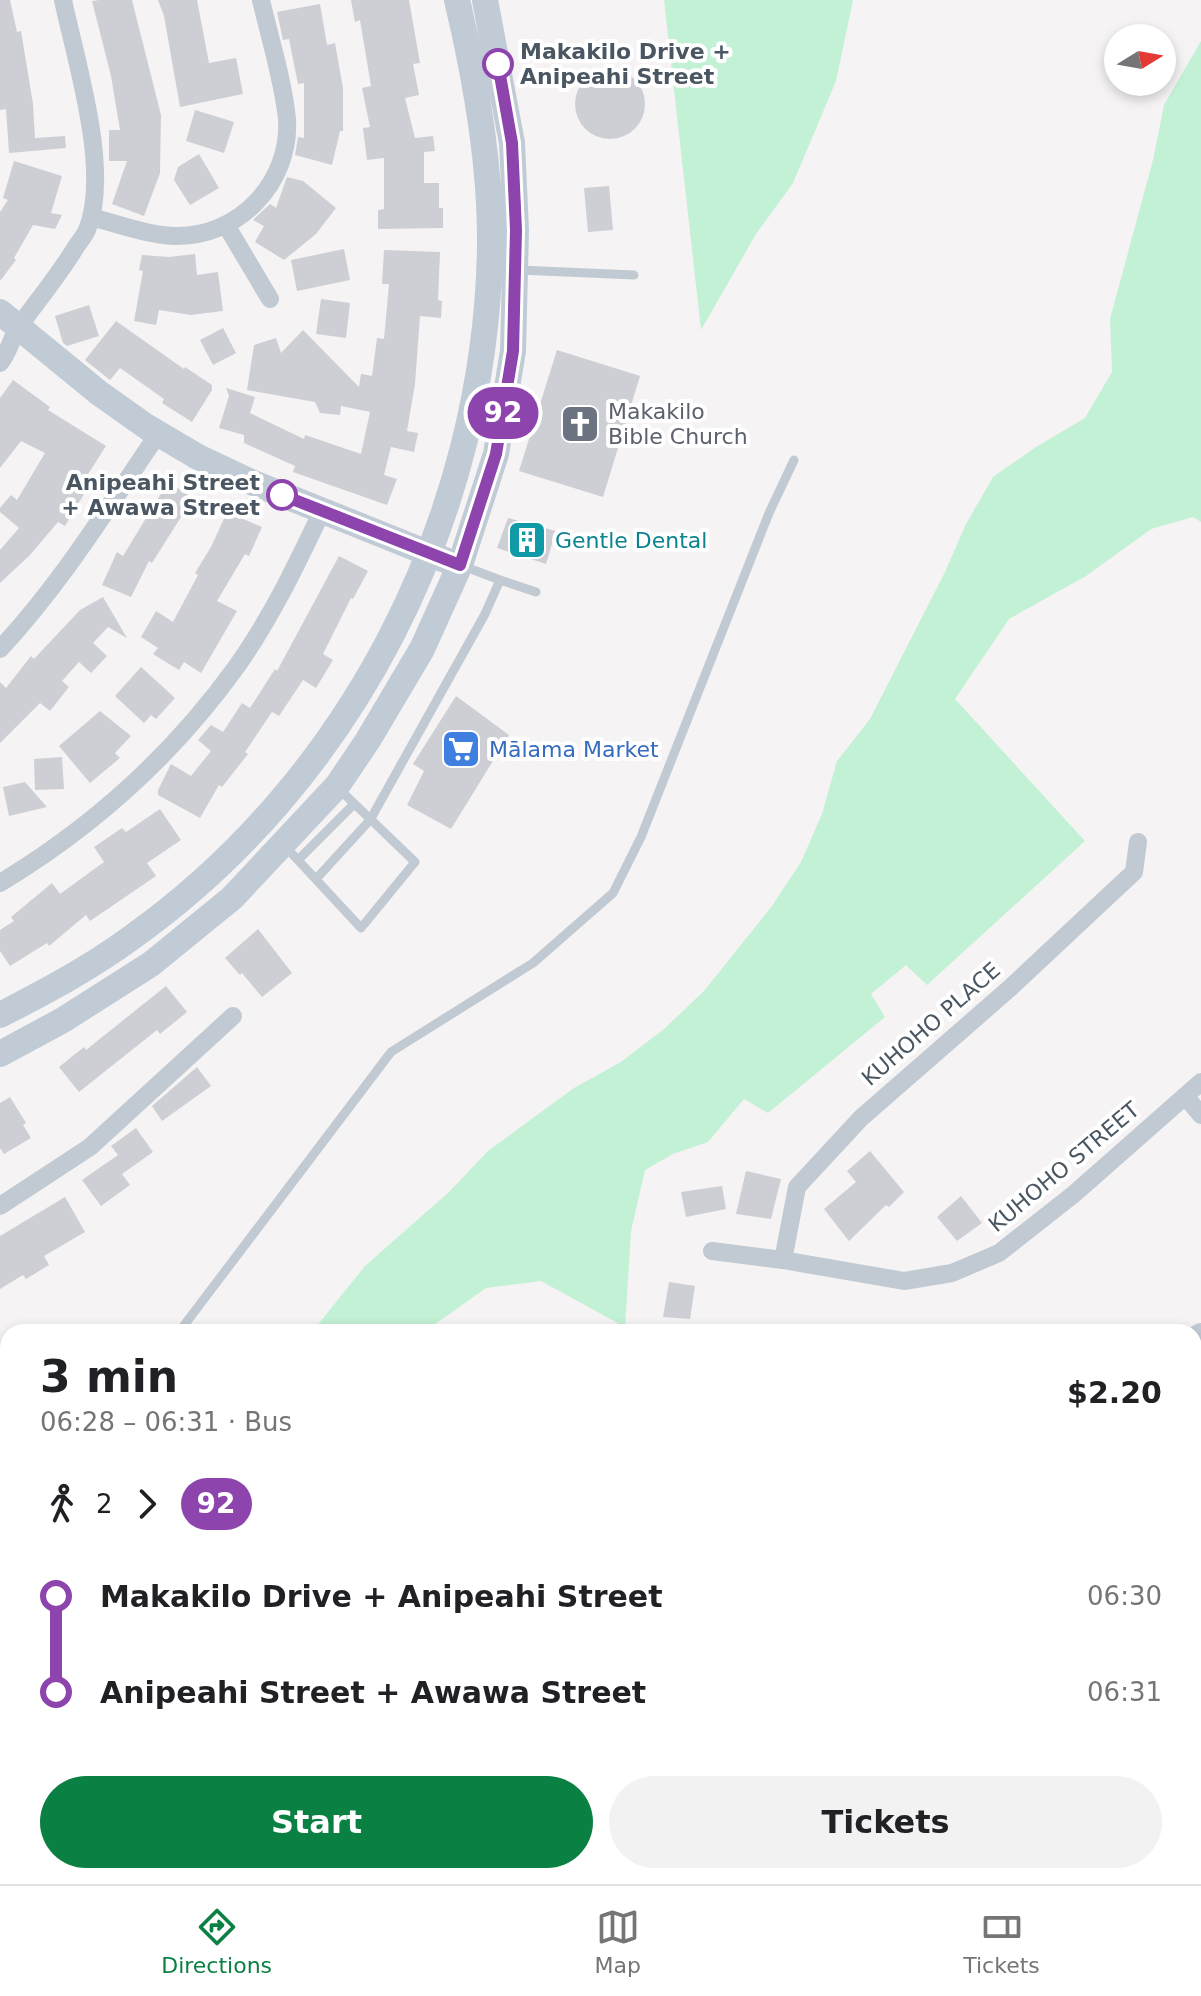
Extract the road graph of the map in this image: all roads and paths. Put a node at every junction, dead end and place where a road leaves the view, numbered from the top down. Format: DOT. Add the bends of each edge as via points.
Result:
graph roads {
  1 [pos="63,0"];
  2 [pos="261,0"];
  3 [pos="457,0"];
  4 [pos="485,0"];
  5 [pos="91,217"];
  6 [pos="226,225"];
  7 [pos="515,270"];
  8 [pos="634,275"];
  9 [pos="270,299"];
  10 [pos="9,320"];
  11 [pos="0,363"];
  12 [pos="158,434"];
  13 [pos="794,460"];
  14 [pos="322,511"];
  15 [pos="429,555"];
  16 [pos="460,565"];
  17 [pos="500,580"];
  18 [pos="536,592"];
  19 [pos="0,649"];
  20 [pos="345,795"];
  21 [pos="370,820"];
  22 [pos="1138,842"];
  23 [pos="291,852"];
  24 [pos="316,879"];
  25 [pos="0,883"];
  26 [pos="0,1015"];
  27 [pos="233,1016"];
  28 [pos="0,1054"];
  29 [pos="1201,1082"];
  30 [pos="1185,1096"];
  31 [pos="1201,1115"];
  32 [pos="0,1206"];
  33 [pos="712,1251"];
  34 [pos="783,1260"];
  35 [pos="185,1324"];
  1 -- 5 [label="street" via="95,140"];
  2 -- 6 [label="street" via="285,108 285,147 265,193"];
  3 -- 15 [label="main road" via="484,145 490,246 483,347 464,447"];
  4 -- 7 [label="main road" via="512,143"];
  5 -- 6 [label="street" via="177,236"];
  5 -- 10 [label="street" via="64,267"];
  6 -- 9 [label="street"];
  7 -- 8 [label="lane"];
  7 -- 16 [label="main road" via="513,351 496,454"];
  10 -- 11 [label="street" via="8,353"];
  10 -- 12 [label="main road"];
  12 -- 14 [label="main road" via="238,476"];
  12 -- 19 [label="street" via="60,578"];
  13 -- 35 [label="lane" via="641,837 613,893 533,963 391,1052"];
  14 -- 15 [label="main road"];
  14 -- 25 [label="street" via="285,589 238,665 182,736 118,799 47,855"];
  15 -- 16 [label="main road"];
  15 -- 26 [label="main road" via="393,636 342,723 280,803 210,875 131,938"];
  16 -- 17 [label="lane"];
  16 -- 20 [label="main road"];
  17 -- 18 [label="lane"];
  17 -- 21 [label="lane"];
  20 -- 21 [label="lane"];
  20 -- 23 [label="main road"];
  21 -- 24 [label="lane"];
  21 -- 24 [label="lane" via="415,862 361,928"];
  22 -- 34 [label="street, KUHOHO PLACE" via="1134,872 861,1118 797,1187"];
  23 -- 24 [label="lane"];
  23 -- 28 [label="main road" via="151,964"];
  27 -- 32 [label="street" via="90,1147"];
  29 -- 30 [label="street, KUHOHO STREET"];
  30 -- 31 [label="street"];
  30 -- 34 [label="street, KUHOHO STREET" via="999,1253 952,1273 904,1281"];
  33 -- 34 [label="street, KUHOHO STREET"];
}
